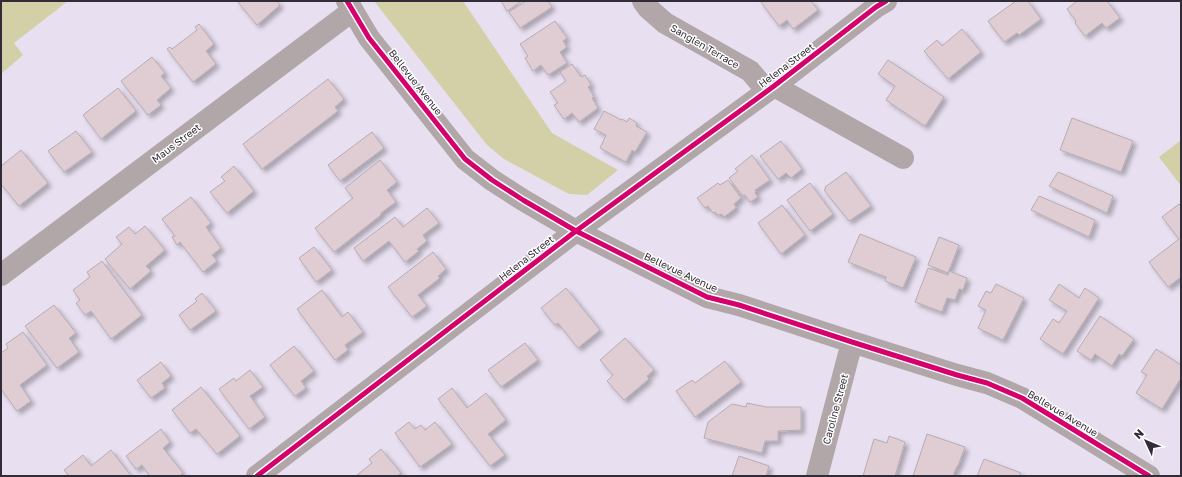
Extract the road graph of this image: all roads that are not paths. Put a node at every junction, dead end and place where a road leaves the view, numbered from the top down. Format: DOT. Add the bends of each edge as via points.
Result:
graph roads {
  1 [pos="643,1"];
  2 [pos="886,1"];
  3 [pos="349,6"];
  4 [pos="770,88"];
  5 [pos="903,158"];
  6 [pos="576,231"];
  7 [pos="1,275"];
  8 [pos="852,342"];
  9 [pos="257,476"];
  10 [pos="817,476"];
  11 [pos="1149,476"];
  1 -- 4 [label="street, Sanglen Terrace" via="664,23 750,71"];
  2 -- 4 [label="street, Helena Street"];
  3 -- 6 [label="street, Bellevue Avenue" via="369,38 465,159 492,180"];
  3 -- 7 [label="street, Maus Street"];
  4 -- 5 [label="street, Sanglen Terrace"];
  4 -- 6 [label="street, Helena Street"];
  6 -- 8 [label="street, Bellevue Avenue" via="707,297"];
  6 -- 9 [label="street, Helena Street"];
  8 -- 10 [label="street, Caroline Street"];
  8 -- 11 [label="street, Bellevue Avenue" via="994,386 1022,398"];
}
